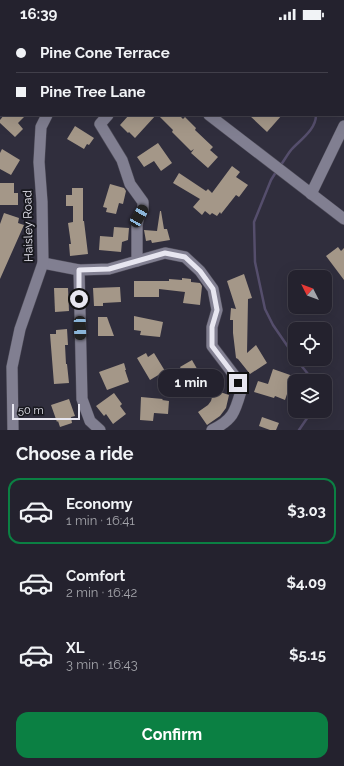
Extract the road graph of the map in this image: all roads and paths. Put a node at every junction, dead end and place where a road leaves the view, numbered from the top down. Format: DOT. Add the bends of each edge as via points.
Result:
graph roads {
  1 [pos="46,116"];
  2 [pos="107,116"];
  3 [pos="210,116"];
  4 [pos="344,126"];
  5 [pos="311,194"];
  6 [pos="344,219"];
  7 [pos="137,261"];
  8 [pos="43,263"];
  9 [pos="79,270"];
  10 [pos="13,430"];
  11 [pos="100,430"];
  12 [pos="212,430"];
  1 -- 8 [label="street, Haisley Road" via="40,127 39,162"];
  2 -- 7 [label="street" via="100,124 122,160 130,184 142,202 143,209 137,226"];
  3 -- 5 [label="street"];
  4 -- 5 [label="street"];
  5 -- 6 [label="street"];
  7 -- 9 [label="street" via="109,269"];
  7 -- 12 [label="street" via="165,253 185,257 200,271 213,289 217,310 212,327 212,346 234,375 241,391 235,411 223,425"];
  8 -- 9 [label="street"];
  8 -- 10 [label="street, Haisley Road" via="20,329 12,367"];
  9 -- 11 [label="street" via="82,399 90,421"];
}
